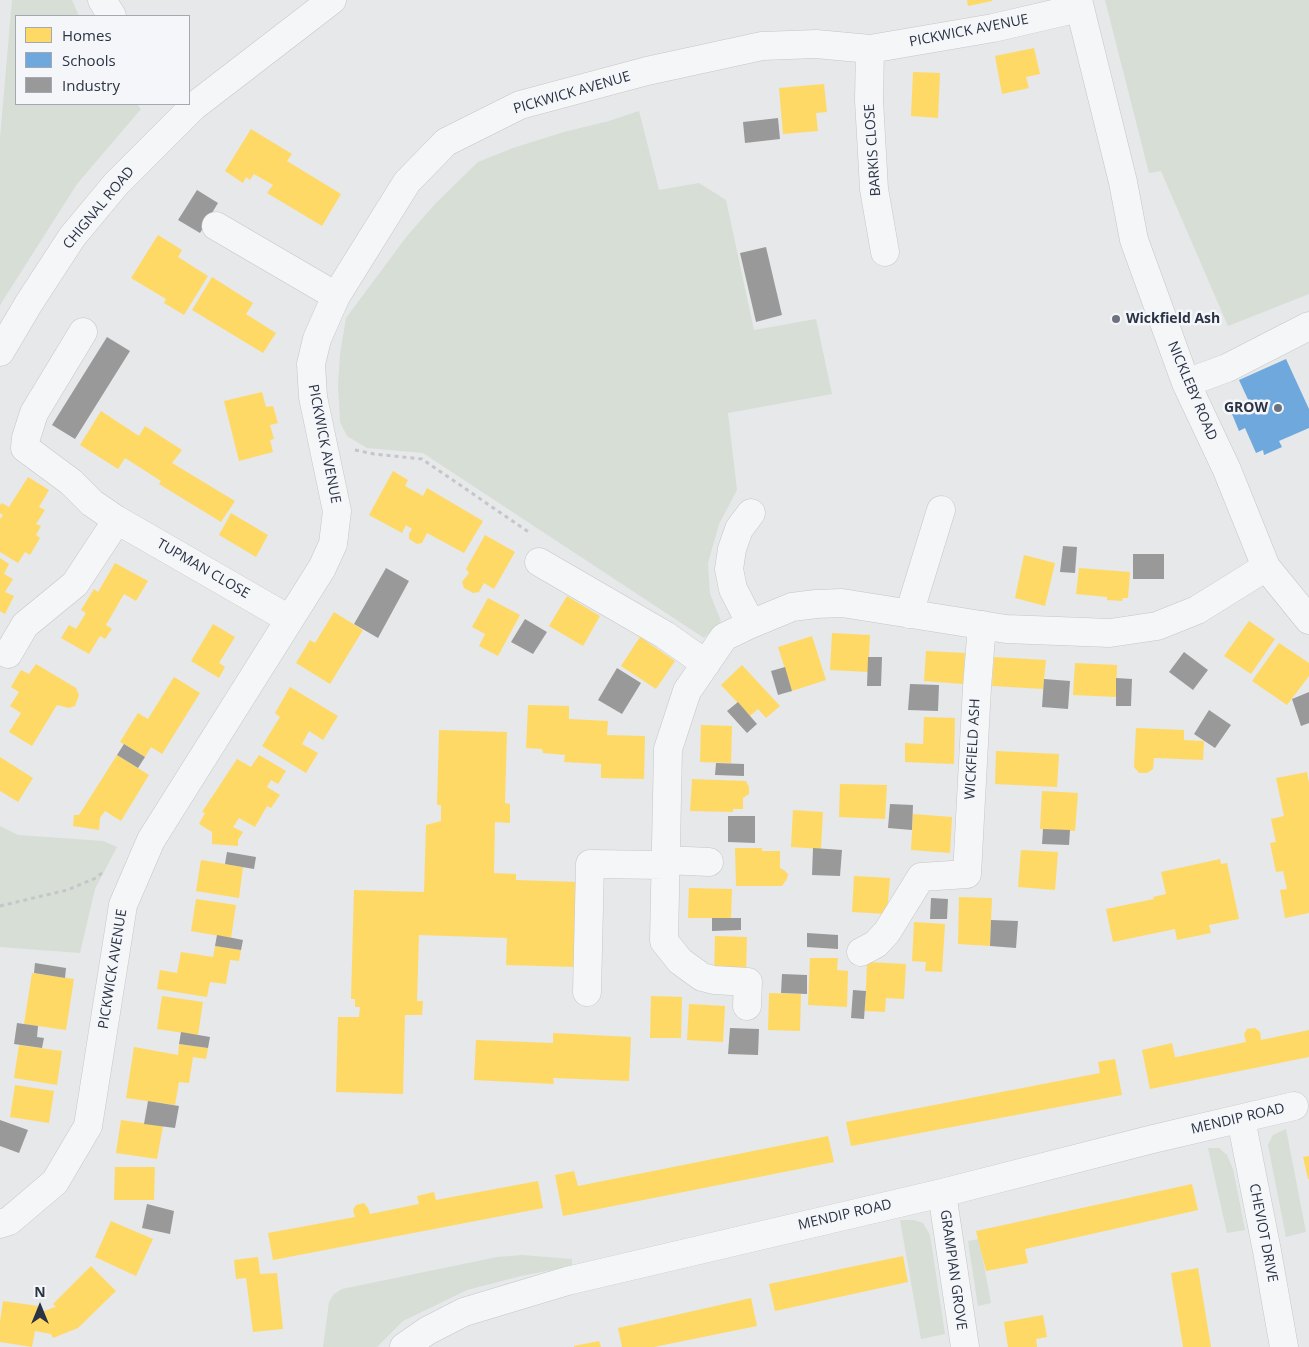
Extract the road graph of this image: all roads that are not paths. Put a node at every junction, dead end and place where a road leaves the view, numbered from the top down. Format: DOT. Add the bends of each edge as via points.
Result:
graph roads {
  1 [pos="102,0"];
  2 [pos="332,0"];
  3 [pos="1079,4"];
  4 [pos="111,15"];
  5 [pos="870,48"];
  6 [pos="191,104"];
  7 [pos="216,226"];
  8 [pos="885,252"];
  9 [pos="336,296"];
  10 [pos="1309,326"];
  11 [pos="83,332"];
  12 [pos="0,352"];
  13 [pos="1186,383"];
  14 [pos="941,510"];
  15 [pos="751,513"];
  16 [pos="117,520"];
  17 [pos="539,550"];
  18 [pos="1266,567"];
  19 [pos="909,614"];
  20 [pos="289,619"];
  21 [pos="1309,620"];
  22 [pos="751,624"];
  23 [pos="982,626"];
  24 [pos="8,654"];
  25 [pos="706,664"];
  26 [pos="709,862"];
  27 [pos="666,863"];
  28 [pos="861,952"];
  29 [pos="587,992"];
  30 [pos="747,1006"];
  31 [pos="1294,1106"];
  32 [pos="1241,1120"];
  33 [pos="942,1192"];
  34 [pos="0,1224"];
  35 [pos="404,1347"];
  36 [pos="965,1347"];
  37 [pos="1284,1347"];
  1 -- 4 [label="street"];
  2 -- 6 [label="street, CHIGNAL ROAD"];
  3 -- 5 [label="street, PICKWICK AVENUE" via="993,28"];
  3 -- 13 [label="street, NICKLEBY ROAD" via="1134,240"];
  5 -- 8 [label="street, BARKIS CLOSE" via="874,189"];
  5 -- 9 [label="street, PICKWICK AVENUE" via="816,44 762,46 647,71 520,105 446,142 407,182"];
  6 -- 12 [label="street, CHIGNAL ROAD" via="116,184 72,237"];
  7 -- 9 [label="street"];
  9 -- 20 [label="street, PICKWICK AVENUE" via="317,339 311,364 313,397 337,511 333,544 322,568"];
  10 -- 13 [label="street" via="1227,368"];
  11 -- 16 [label="street, TUPMAN CLOSE" via="34,413 25,448"];
  13 -- 18 [label="street, NICKLEBY ROAD" via="1227,470"];
  14 -- 19 [label="street"];
  15 -- 22 [label="street" via="739,528 730,570 733,589"];
  16 -- 20 [label="street, TUPMAN CLOSE"];
  16 -- 24 [label="street" via="75,584 25,626"];
  17 -- 25 [label="street"];
  18 -- 21 [label="street, NICKLEBY ROAD"];
  18 -- 23 [label="street" via="1197,610 1157,626 1110,633"];
  19 -- 22 [label="street" via="842,603 816,604 792,607"];
  19 -- 23 [label="street"];
  20 -- 34 [label="street, PICKWICK AVENUE" via="151,840 123,905 88,1126 55,1182 10,1220"];
  22 -- 25 [label="street" via="724,637"];
  23 -- 28 [label="street, WICKFIELD ASH" via="967,874 921,877 887,932 876,944"];
  25 -- 27 [label="street" via="687,691 668,749"];
  26 -- 27 [label="street"];
  27 -- 29 [label="street" via="590,864"];
  27 -- 30 [label="street" via="664,941 680,961 702,977 748,982"];
  31 -- 32 [label="street, MENDIP ROAD"];
  32 -- 33 [label="street, MENDIP ROAD"];
  32 -- 37 [label="street, CHEVIOT DRIVE"];
  33 -- 35 [label="street, MENDIP ROAD" via="567,1281 464,1312"];
  33 -- 36 [label="street, GRAMPIAN GROVE"];
}
